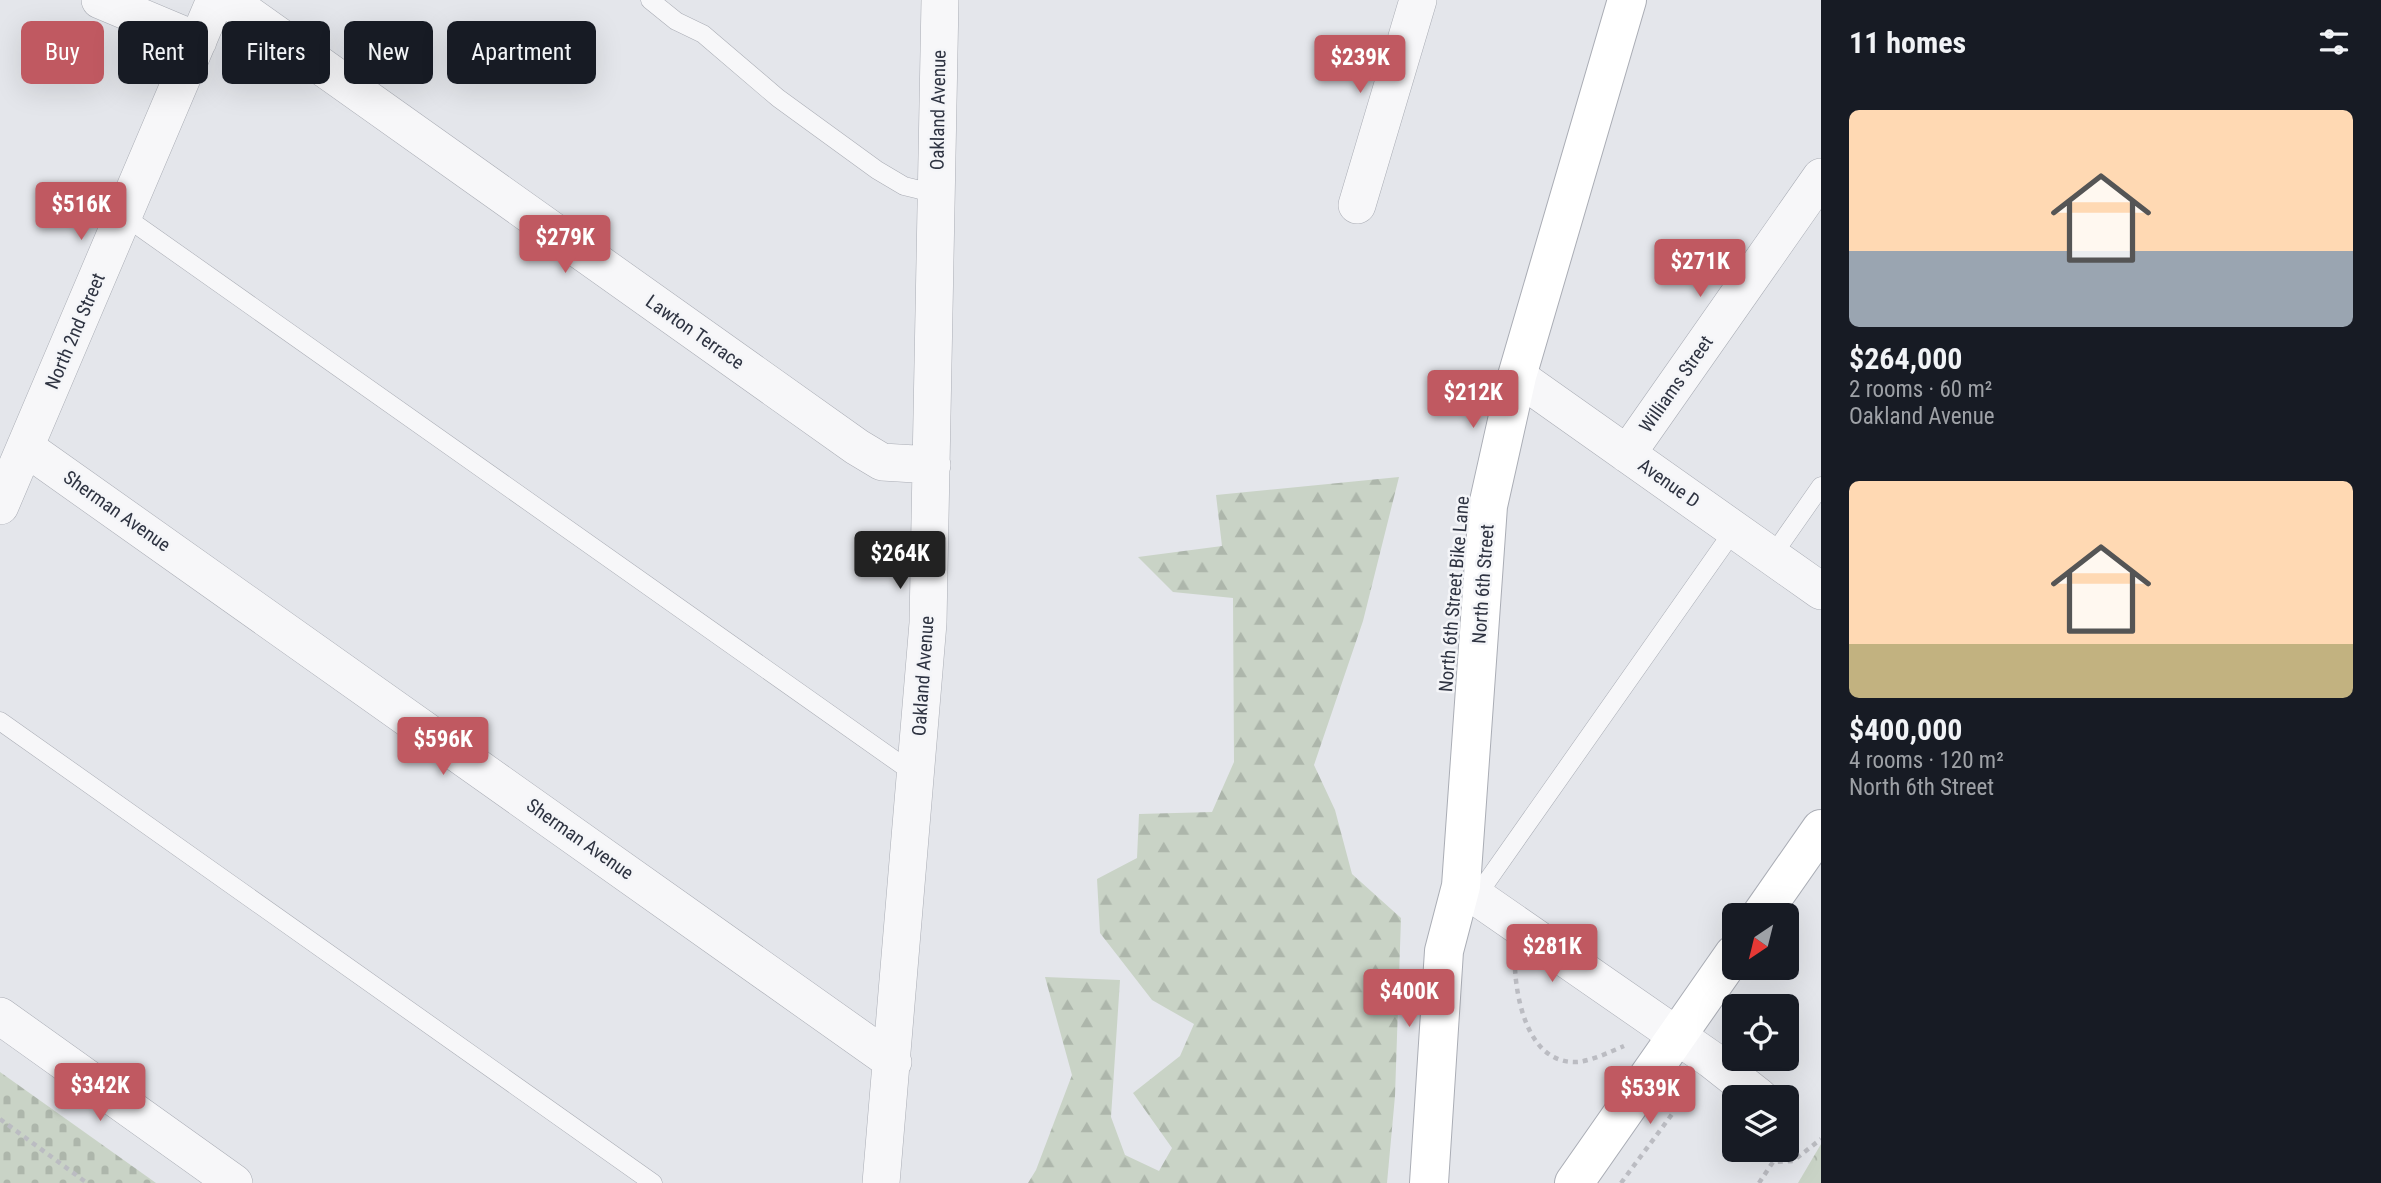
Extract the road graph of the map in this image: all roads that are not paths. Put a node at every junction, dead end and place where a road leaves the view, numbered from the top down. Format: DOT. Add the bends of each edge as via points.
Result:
graph roads {
  1 [pos="100,0"];
  2 [pos="215,0"];
  3 [pos="228,0"];
  4 [pos="650,0"];
  5 [pos="940,0"];
  6 [pos="1418,0"];
  7 [pos="1627,0"];
  8 [pos="150,21"];
  9 [pos="206,21"];
  10 [pos="180,84"];
  11 [pos="1821,177"];
  12 [pos="937,194"];
  13 [pos="1357,205"];
  14 [pos="124,216"];
  15 [pos="1517,376"];
  16 [pos="25,447"];
  17 [pos="1627,454"];
  18 [pos="932,465"];
  19 [pos="1821,486"];
  20 [pos="0,506"];
  21 [pos="1734,530"];
  22 [pos="1772,556"];
  23 [pos="1821,591"];
  24 [pos="0,721"];
  25 [pos="916,775"];
  26 [pos="1821,829"];
  27 [pos="1469,891"];
  28 [pos="1769,903"];
  29 [pos="1722,971"];
  30 [pos="0,1016"];
  31 [pos="1677,1036"];
  32 [pos="893,1062"];
  33 [pos="1743,1085"];
  34 [pos="234,1183"];
  35 [pos="653,1183"];
  36 [pos="881,1183"];
  37 [pos="1429,1183"];
  38 [pos="1574,1183"];
  1 -- 8 [label="street"];
  2 -- 9 [label="street, North 2nd Street"];
  3 -- 18 [label="street, Lawton Terrace" via="857,447 882,462"];
  4 -- 12 [label="lane" via="676,21 703,34 778,98 877,170 904,186"];
  5 -- 12 [label="street, Oakland Avenue"];
  6 -- 13 [label="street"];
  7 -- 15 [label="street, North 6th Street"];
  10 -- 14 [label="street, North 2nd Street"];
  11 -- 17 [label="street, Williams Street"];
  12 -- 18 [label="street, Oakland Avenue"];
  14 -- 16 [label="street, North 2nd Street"];
  14 -- 25 [label="lane"];
  15 -- 17 [label="street, Avenue D"];
  15 -- 27 [label="street, North 6th Street" via="1488,506"];
  16 -- 20 [label="street, North 2nd Street"];
  16 -- 32 [label="street, Sherman Avenue"];
  17 -- 21 [label="street, Avenue D"];
  18 -- 25 [label="street, Oakland Avenue" via="928,623"];
  19 -- 22 [label="lane"];
  21 -- 22 [label="street, Avenue D"];
  21 -- 27 [label="lane"];
  22 -- 23 [label="street, Avenue D"];
  24 -- 35 [label="lane"];
  25 -- 32 [label="street, Oakland Avenue"];
  26 -- 28 [label="street"];
  27 -- 31 [label="street"];
  27 -- 37 [label="street, North 6th Street" via="1444,951"];
  29 -- 31 [label="street"];
  30 -- 34 [label="street"];
  31 -- 33 [label="street"];
  31 -- 38 [label="street"];
  32 -- 36 [label="street, Oakland Avenue"];
}
